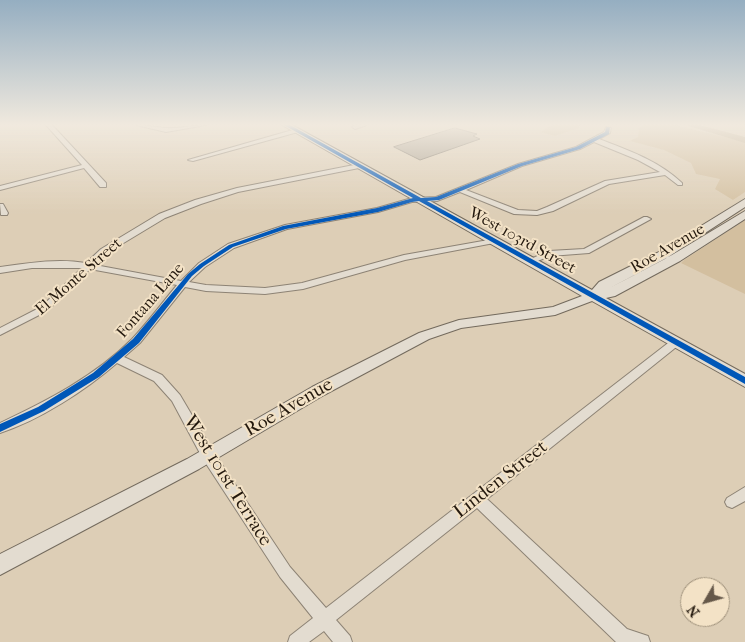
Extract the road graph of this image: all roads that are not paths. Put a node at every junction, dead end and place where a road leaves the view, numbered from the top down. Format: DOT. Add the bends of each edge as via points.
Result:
graph roads {
  1 [pos="76,155"];
  2 [pos="209,155"];
  3 [pos="339,155"];
  4 [pos="556,155"];
  5 [pos="633,155"];
  6 [pos="191,160"];
  7 [pos="86,166"];
  8 [pos="359,166"];
  9 [pos="665,173"];
  10 [pos="680,184"];
  11 [pos="103,185"];
  12 [pos="0,188"];
  13 [pos="460,190"];
  14 [pos="421,200"];
  15 [pos="745,202"];
  16 [pos="745,214"];
  17 [pos="647,219"];
  18 [pos="494,242"];
  19 [pos="530,261"];
  20 [pos="88,266"];
  21 [pos="0,270"];
  22 [pos="183,284"];
  23 [pos="594,296"];
  24 [pos="0,332"];
  25 [pos="676,342"];
  26 [pos="117,358"];
  27 [pos="745,381"];
  28 [pos="0,428"];
  29 [pos="208,455"];
  30 [pos="745,493"];
  31 [pos="477,499"];
  32 [pos="732,502"];
  33 [pos="0,565"];
  34 [pos="326,618"];
  35 [pos="624,639"];
  36 [pos="296,642"];
  37 [pos="344,642"];
  38 [pos="642,642"];
  1 -- 7 [label="street"];
  2 -- 6 [label="street"];
  3 -- 8 [label="main road, West 103rd Street"];
  4 -- 13 [label="street, Fontana Lane"];
  5 -- 9 [label="street"];
  7 -- 11 [label="street"];
  7 -- 12 [label="street"];
  8 -- 14 [label="main road, West 103rd Street"];
  8 -- 20 [label="street, El Monte Street" via="237,190 182,207 126,236"];
  9 -- 10 [label="street"];
  9 -- 13 [label="street" via="607,182 538,213 517,212"];
  13 -- 14 [label="street, Fontana Lane" via="437,199"];
  14 -- 18 [label="main road, West 103rd Street"];
  14 -- 22 [label="street, Fontana Lane" via="264,233 216,255"];
  15 -- 23 [label="main road, Roe Avenue" via="661,256 603,285"];
  16 -- 23 [label="main road, Roe Avenue" via="676,258 610,293"];
  17 -- 19 [label="street" via="586,251 549,254"];
  18 -- 19 [label="main road, West 103rd Street"];
  18 -- 22 [label="street" via="404,258 284,290 225,291"];
  19 -- 23 [label="main road, West 103rd Street"];
  20 -- 21 [label="street" via="54,263"];
  20 -- 22 [label="street"];
  20 -- 24 [label="street, El Monte Street" via="44,308"];
  22 -- 26 [label="street, Fontana Lane" via="136,341"];
  23 -- 25 [label="main road, West 103rd Street"];
  23 -- 29 [label="main road, Roe Avenue" via="555,311 459,324 424,336 318,391"];
  25 -- 27 [label="main road, West 103rd Street"];
  25 -- 31 [label="street, Linden Street"];
  26 -- 28 [label="street, Fontana Lane" via="73,390"];
  26 -- 29 [label="street, West 101st Terrace" via="148,372 168,387"];
  29 -- 33 [label="main road, Roe Avenue"];
  29 -- 34 [label="street, West 101st Terrace" via="285,572"];
  30 -- 32 [label="street"];
  31 -- 34 [label="street, Linden Street"];
  31 -- 35 [label="street"];
  34 -- 36 [label="street"];
  34 -- 37 [label="street, West 101st Terrace"];
  35 -- 38 [label="street"];
}
